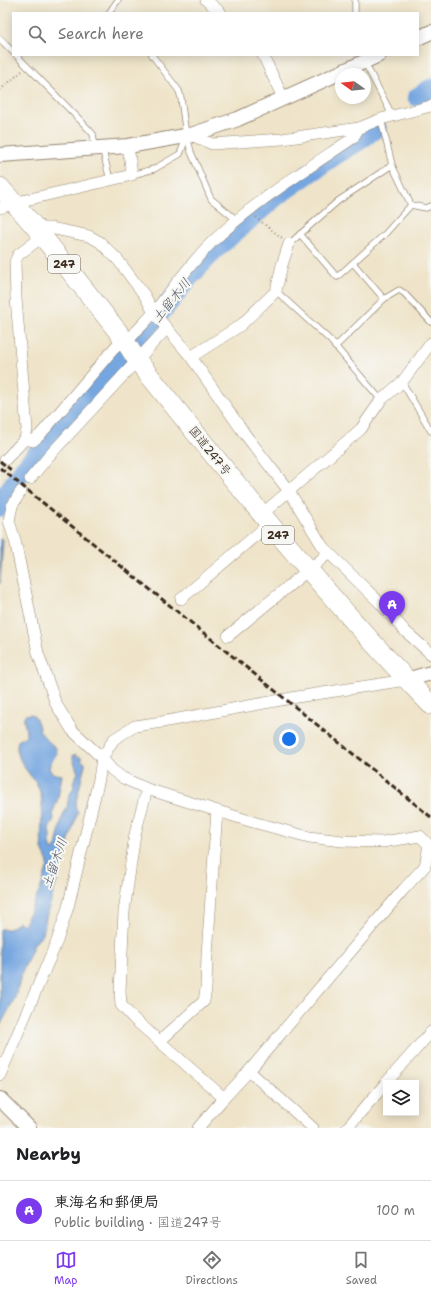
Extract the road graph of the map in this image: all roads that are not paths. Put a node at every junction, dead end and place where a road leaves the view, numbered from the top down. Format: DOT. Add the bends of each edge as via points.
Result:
graph roads {
  1 [pos="118,0"];
  2 [pos="206,0"];
  3 [pos="355,0"];
  4 [pos="110,12"];
  5 [pos="220,12"];
  6 [pos="355,12"];
  7 [pos="431,32"];
  8 [pos="419,38"];
  9 [pos="1,42"];
  10 [pos="12,51"];
  11 [pos="17,56"];
  12 [pos="153,56"];
  13 [pos="263,56"];
  14 [pos="376,56"];
  15 [pos="362,61"];
  16 [pos="283,98"];
  17 [pos="431,106"];
  18 [pos="385,118"];
  19 [pos="359,128"];
  20 [pos="189,135"];
  21 [pos="128,146"];
  22 [pos="100,148"];
  23 [pos="0,155"];
  24 [pos="392,166"];
  25 [pos="132,174"];
  26 [pos="110,180"];
  27 [pos="0,187"];
  28 [pos="7,205"];
  29 [pos="412,205"];
  30 [pos="431,206"];
  31 [pos="237,222"];
  32 [pos="39,233"];
  33 [pos="300,234"];
  34 [pos="289,244"];
  35 [pos="353,263"];
  36 [pos="276,291"];
  37 [pos="384,299"];
  38 [pos="154,313"];
  39 [pos="431,322"];
  40 [pos="165,327"];
  41 [pos="431,343"];
  42 [pos="335,347"];
  43 [pos="130,349"];
  44 [pos="191,357"];
  45 [pos="402,382"];
  46 [pos="381,400"];
  47 [pos="431,431"];
  48 [pos="25,439"];
  49 [pos="5,460"];
  50 [pos="30,479"];
  51 [pos="22,491"];
  52 [pos="289,491"];
  53 [pos="265,519"];
  54 [pos="329,552"];
  55 [pos="308,570"];
  56 [pos="181,599"];
  57 [pos="228,636"];
  58 [pos="431,654"];
  59 [pos="431,673"];
  60 [pos="406,680"];
  61 [pos="431,705"];
  62 [pos="102,758"];
  63 [pos="147,789"];
  64 [pos="217,811"];
  65 [pos="428,868"];
  66 [pos="431,1032"];
  67 [pos="160,1041"];
  68 [pos="249,1071"];
  69 [pos="0,1075"];
  70 [pos="389,1080"];
  71 [pos="383,1086"];
  72 [pos="224,1098"];
  73 [pos="0,1099"];
  74 [pos="29,1128"];
  75 [pos="198,1128"];
  76 [pos="313,1128"];
  77 [pos="347,1128"];
  1 -- 4 [label="lane"];
  2 -- 5 [label="street"];
  3 -- 6 [label="lane"];
  7 -- 8 [label="street"];
  9 -- 10 [label="lane"];
  11 -- 22 [label="lane" via="93,134"];
  12 -- 20 [label="lane" via="179,91"];
  13 -- 16 [label="street"];
  14 -- 15 [label="street"];
  15 -- 16 [label="street"];
  15 -- 18 [label="lane" via="389,109"];
  16 -- 20 [label="street" via="238,119"];
  17 -- 18 [label="street"];
  18 -- 19 [label="street"];
  18 -- 24 [label="lane"];
  19 -- 20 [label="street" via="282,139 212,144"];
  19 -- 31 [label="street" via="353,138 273,192"];
  20 -- 21 [label="street"];
  20 -- 25 [label="lane" via="180,154 154,169"];
  20 -- 31 [label="lane" via="191,152 211,199"];
  21 -- 22 [label="street"];
  21 -- 25 [label="street"];
  22 -- 23 [label="street"];
  22 -- 26 [label="lane"];
  24 -- 29 [label="lane"];
  24 -- 33 [label="lane" via="338,201"];
  25 -- 26 [label="street"];
  26 -- 28 [label="street"];
  27 -- 28 [label="highway, 国道247号 / 247"];
  28 -- 32 [label="highway, 国道247号 / 247"];
  29 -- 30 [label="lane" via="426,208"];
  29 -- 35 [label="lane"];
  31 -- 38 [label="street" via="211,243 182,275"];
  32 -- 38 [label="street" via="50,228 89,236 100,242 118,260 145,296"];
  32 -- 43 [label="highway, 国道247号 / 247"];
  32 -- 48 [label="street" via="18,255 15,262 27,428"];
  33 -- 34 [label="lane"];
  33 -- 35 [label="lane" via="337,277"];
  34 -- 36 [label="street"];
  35 -- 37 [label="lane"];
  36 -- 42 [label="lane"];
  36 -- 44 [label="street" via="241,325"];
  37 -- 39 [label="lane" via="399,290"];
  37 -- 42 [label="lane"];
  38 -- 40 [label="street"];
  38 -- 43 [label="street"];
  40 -- 43 [label="street"];
  40 -- 44 [label="street"];
  41 -- 45 [label="street"];
  42 -- 46 [label="lane"];
  43 -- 48 [label="street" via="33,441"];
  43 -- 50 [label="street"];
  43 -- 53 [label="highway, 国道247号 / 247"];
  44 -- 52 [label="street" via="244,433"];
  45 -- 46 [label="street"];
  45 -- 47 [label="lane"];
  46 -- 52 [label="street" via="360,429"];
  48 -- 49 [label="street"];
  51 -- 62 [label="street" via="12,506 9,521 38,653 56,704 72,730"];
  52 -- 53 [label="street"];
  52 -- 54 [label="street" via="323,547"];
  53 -- 55 [label="highway, 国道247号 / 247"];
  53 -- 56 [label="street"];
  54 -- 55 [label="street"];
  54 -- 58 [label="street"];
  55 -- 57 [label="street"];
  55 -- 60 [label="highway, 国道247号 / 247"];
  59 -- 60 [label="street"];
  60 -- 61 [label="highway, 国道247号 / 247"];
  60 -- 62 [label="street" via="135,726 114,739"];
  62 -- 63 [label="street" via="112,770"];
  62 -- 69 [label="street" via="68,907 57,941"];
  63 -- 64 [label="street"];
  63 -- 67 [label="street" via="135,834 124,912 120,991 121,1005"];
  64 -- 65 [label="street" via="309,838 383,842 420,836 429,845"];
  64 -- 67 [label="street" via="204,1001"];
  65 -- 68 [label="street" via="403,890"];
  66 -- 70 [label="street"];
  67 -- 72 [label="street"];
  68 -- 72 [label="street"];
  68 -- 76 [label="street"];
  71 -- 77 [label="street"];
  72 -- 75 [label="street"];
  73 -- 74 [label="street"];
}
